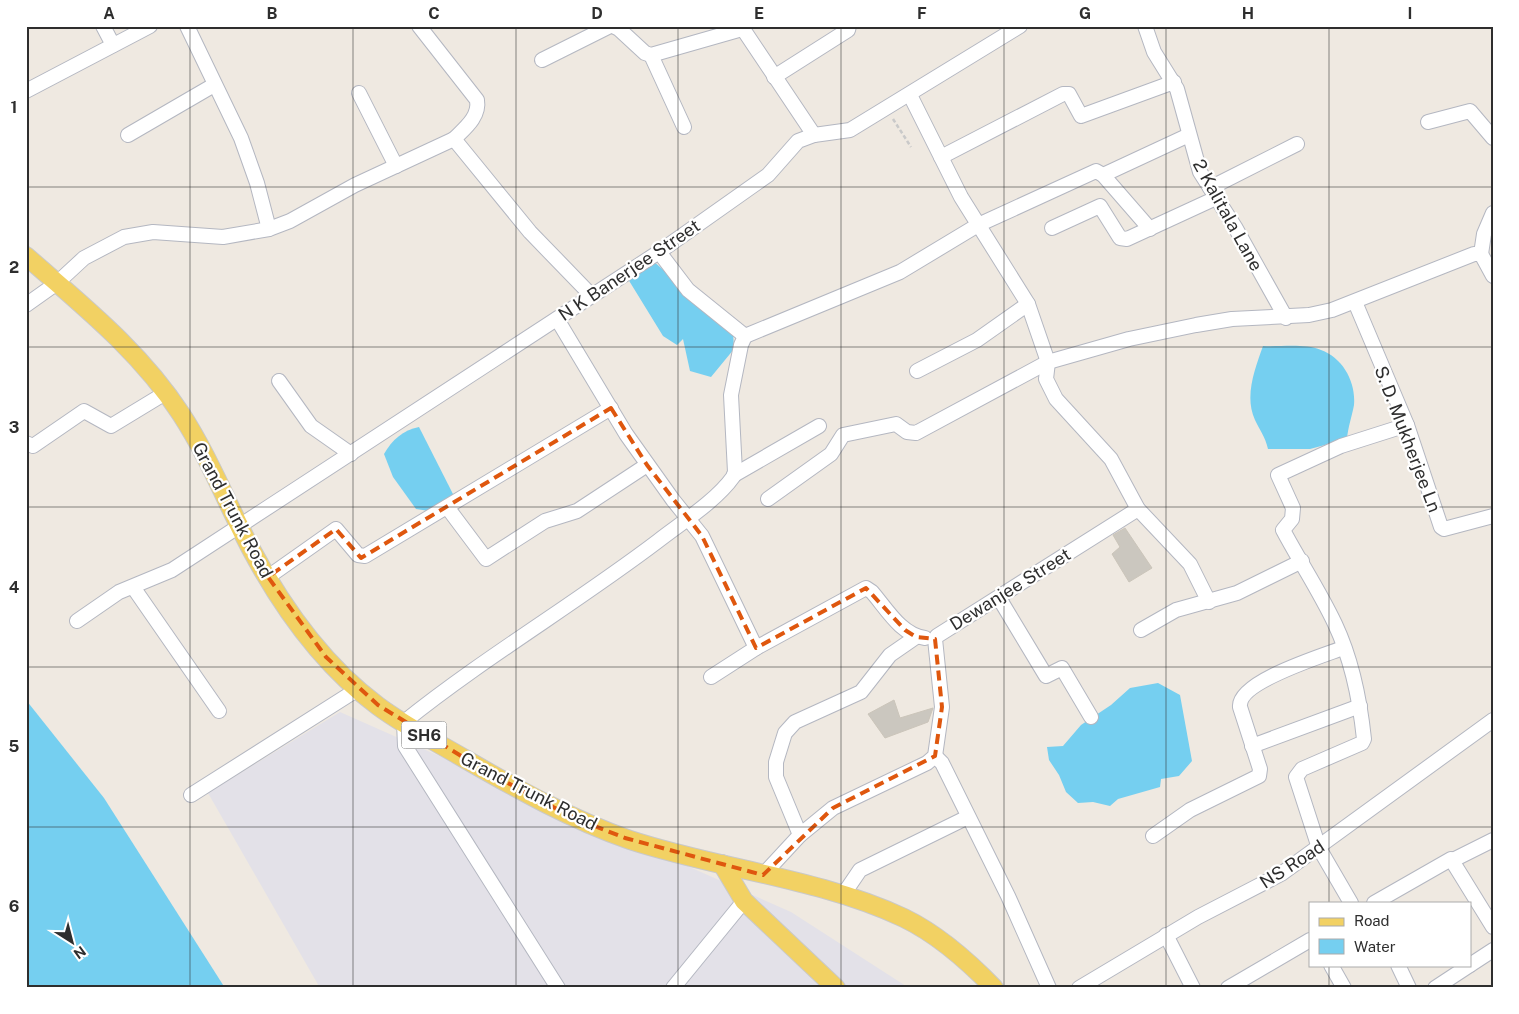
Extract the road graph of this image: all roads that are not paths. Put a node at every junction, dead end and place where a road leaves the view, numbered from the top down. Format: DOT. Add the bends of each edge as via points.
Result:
graph roads {
  1 [pos="104,26"];
  2 [pos="150,26"];
  3 [pos="187,26"];
  4 [pos="419,26"];
  5 [pos="611,26"];
  6 [pos="849,26"];
  7 [pos="1020,26"];
  8 [pos="1145,26"];
  9 [pos="741,28"];
  10 [pos="113,45"];
  11 [pos="651,55"];
  12 [pos="542,60"];
  13 [pos="774,77"];
  14 [pos="1174,82"];
  15 [pos="214,84"];
  16 [pos="26,91"];
  17 [pos="359,94"];
  18 [pos="910,95"];
  19 [pos="1428,122"];
  20 [pos="684,127"];
  21 [pos="128,135"];
  22 [pos="814,135"];
  23 [pos="1189,135"];
  24 [pos="1493,138"];
  25 [pos="454,139"];
  26 [pos="1297,144"];
  27 [pos="941,156"];
  28 [pos="396,166"];
  29 [pos="1103,175"];
  30 [pos="1213,193"];
  31 [pos="1493,213"];
  32 [pos="978,225"];
  33 [pos="1052,228"];
  34 [pos="269,229"];
  35 [pos="1150,229"];
  36 [pos="659,252"];
  37 [pos="1480,254"];
  38 [pos="26,256"];
  39 [pos="1493,276"];
  40 [pos="57,283"];
  41 [pos="591,295"];
  42 [pos="1355,302"];
  43 [pos="1028,304"];
  44 [pos="26,305"];
  45 [pos="1286,318"];
  46 [pos="557,319"];
  47 [pos="745,336"];
  48 [pos="1048,362"];
  49 [pos="917,371"];
  50 [pos="279,381"];
  51 [pos="167,392"];
  52 [pos="611,408"];
  53 [pos="1407,425"];
  54 [pos="819,426"];
  55 [pos="26,443"];
  56 [pos="351,454"];
  57 [pos="647,465"];
  58 [pos="734,475"];
  59 [pos="768,499"];
  60 [pos="447,507"];
  61 [pos="1138,509"];
  62 [pos="1493,516"];
  63 [pos="688,518"];
  64 [pos="240,527"];
  65 [pos="1302,561"];
  66 [pos="268,577"];
  67 [pos="133,587"];
  68 [pos="999,598"];
  69 [pos="1210,602"];
  70 [pos="77,621"];
  71 [pos="1141,630"];
  72 [pos="916,637"];
  73 [pos="935,639"];
  74 [pos="756,648"];
  75 [pos="1343,648"];
  76 [pos="711,677"];
  77 [pos="358,689"];
  78 [pos="1360,706"];
  79 [pos="219,711"];
  80 [pos="1091,717"];
  81 [pos="1493,720"];
  82 [pos="404,722"];
  83 [pos="1252,746"];
  84 [pos="935,756"];
  85 [pos="191,795"];
  86 [pos="968,817"];
  87 [pos="800,835"];
  88 [pos="1153,836"];
  89 [pos="1493,840"];
  90 [pos="1319,848"];
  91 [pos="1453,860"];
  92 [pos="722,864"];
  93 [pos="763,875"];
  94 [pos="843,895"];
  95 [pos="744,901"];
  96 [pos="1350,902"];
  97 [pos="1376,902"];
  98 [pos="1493,927"];
  99 [pos="1166,935"];
  100 [pos="1309,941"];
  101 [pos="1493,950"];
  102 [pos="1472,964"];
  103 [pos="1332,966"];
  104 [pos="1398,966"];
  105 [pos="1468,966"];
  106 [pos="558,988"];
  107 [pos="673,988"];
  108 [pos="836,988"];
  109 [pos="994,988"];
  110 [pos="1049,988"];
  111 [pos="1079,988"];
  112 [pos="1193,988"];
  113 [pos="1228,988"];
  114 [pos="1344,988"];
  115 [pos="1409,988"];
  116 [pos="1435,988"];
  1 -- 10 [label="street"];
  2 -- 10 [label="street"];
  3 -- 15 [label="street"];
  4 -- 25 [label="street" via="477,100 471,122"];
  5 -- 11 [label="street"];
  5 -- 12 [label="street"];
  6 -- 13 [label="street" via="848,30"];
  7 -- 18 [label="street, N K Banerjee Street"];
  8 -- 14 [label="street, 2 Kalitala Lane" via="1154,52"];
  9 -- 11 [label="street"];
  9 -- 13 [label="street"];
  10 -- 16 [label="street"];
  11 -- 20 [label="street"];
  13 -- 22 [label="street"];
  14 -- 23 [label="street, 2 Kalitala Lane"];
  14 -- 27 [label="street" via="1082,116 1068,94 1063,94"];
  15 -- 21 [label="street"];
  15 -- 34 [label="street" via="241,138"];
  17 -- 28 [label="street"];
  18 -- 22 [label="street, N K Banerjee Street" via="850,130"];
  18 -- 27 [label="street"];
  19 -- 24 [label="street" via="1470,111"];
  22 -- 36 [label="street, N K Banerjee Street" via="798,141 768,175"];
  23 -- 29 [label="street"];
  23 -- 30 [label="street, 2 Kalitala Lane" via="1200,172"];
  25 -- 28 [label="street"];
  25 -- 41 [label="street" via="536,239"];
  26 -- 30 [label="street"];
  27 -- 32 [label="street"];
  28 -- 34 [label="street"];
  29 -- 32 [label="street" via="1093,172"];
  29 -- 35 [label="street"];
  30 -- 35 [label="street"];
  30 -- 45 [label="street, 2 Kalitala Lane"];
  31 -- 37 [label="street"];
  32 -- 43 [label="street"];
  32 -- 47 [label="street" via="900,272"];
  33 -- 35 [label="street" via="1100,206 1122,239 1127,240"];
  34 -- 40 [label="street" via="223,237 153,232 124,237 84,258"];
  36 -- 41 [label="street, N K Banerjee Street"];
  36 -- 47 [label="street" via="688,290"];
  37 -- 39 [label="street"];
  37 -- 42 [label="street" via="1430,270"];
  38 -- 40 [label="main road, Grand Trunk Road / SH6"];
  40 -- 44 [label="street"];
  40 -- 51 [label="main road, Grand Trunk Road / SH6" via="123,342"];
  41 -- 46 [label="street, N K Banerjee Street"];
  42 -- 45 [label="street"];
  42 -- 53 [label="street, S. D. Mukherjee Ln"];
  43 -- 48 [label="street"];
  43 -- 49 [label="street" via="977,340"];
  45 -- 48 [label="street" via="1232,319 1196,324"];
  46 -- 52 [label="street"];
  46 -- 56 [label="street, N K Banerjee Street"];
  47 -- 58 [label="street" via="731,395"];
  48 -- 59 [label="street" via="916,433 896,424 843,434 831,454"];
  48 -- 61 [label="street" via="1046,379 1061,407 1114,464"];
  50 -- 56 [label="street" via="311,426"];
  51 -- 55 [label="street" via="111,426 83,411 34,446"];
  51 -- 64 [label="main road, Grand Trunk Road / SH6" via="216,474"];
  52 -- 57 [label="street"];
  52 -- 60 [label="street"];
  53 -- 62 [label="street, S. D. Mukherjee Ln" via="1441,527"];
  53 -- 65 [label="street" via="1341,446 1278,474 1293,508 1292,519 1283,530"];
  54 -- 58 [label="street"];
  56 -- 64 [label="street, N K Banerjee Street"];
  57 -- 60 [label="street" via="577,511 539,524 486,559"];
  57 -- 63 [label="street"];
  58 -- 63 [label="street"];
  60 -- 66 [label="street" via="362,557 334,530"];
  61 -- 68 [label="street, Dewanjee Street"];
  61 -- 69 [label="street" via="1190,564"];
  63 -- 74 [label="street" via="702,536"];
  63 -- 82 [label="street" via="448,687"];
  64 -- 66 [label="main road, Grand Trunk Road / SH6"];
  64 -- 67 [label="street, N K Banerjee Street" via="172,570"];
  65 -- 69 [label="street"];
  65 -- 75 [label="street" via="1336,626"];
  66 -- 77 [label="main road, Grand Trunk Road / SH6" via="304,632"];
  67 -- 70 [label="street, N K Banerjee Street" via="119,592"];
  67 -- 79 [label="street"];
  68 -- 73 [label="street, Dewanjee Street"];
  68 -- 80 [label="street" via="1046,676 1062,667"];
  69 -- 71 [label="street" via="1176,610"];
  72 -- 73 [label="street"];
  72 -- 74 [label="street" via="866,588"];
  72 -- 87 [label="street" via="890,655 861,692 795,722 785,733 776,762 776,777"];
  73 -- 84 [label="street, Dewanjee Street" via="942,707"];
  74 -- 76 [label="street"];
  75 -- 78 [label="street"];
  75 -- 83 [label="street" via="1281,672 1243,694 1240,707"];
  77 -- 82 [label="main road, Grand Trunk Road / SH6"];
  77 -- 85 [label="street"];
  78 -- 83 [label="street"];
  78 -- 90 [label="street" via="1362,743 1296,774"];
  81 -- 90 [label="street, NS Road"];
  82 -- 92 [label="main road, Grand Trunk Road / SH6" via="489,773 572,817 658,849"];
  82 -- 106 [label="street" via="406,746"];
  83 -- 88 [label="street" via="1260,772 1258,777 1190,810"];
  84 -- 86 [label="street" via="942,763"];
  84 -- 87 [label="street" via="928,763 832,808"];
  86 -- 94 [label="street" via="860,870"];
  86 -- 110 [label="street"];
  87 -- 93 [label="street"];
  89 -- 91 [label="street"];
  90 -- 96 [label="street"];
  90 -- 99 [label="street, NS Road" via="1281,874"];
  91 -- 97 [label="street" via="1449,859"];
  91 -- 98 [label="street"];
  92 -- 93 [label="main road, Grand Trunk Road / SH6"];
  92 -- 95 [label="main road"];
  93 -- 94 [label="main road, Grand Trunk Road / SH6"];
  94 -- 109 [label="main road, Grand Trunk Road / SH6" via="906,919 929,933"];
  95 -- 107 [label="street"];
  95 -- 108 [label="main road"];
  99 -- 111 [label="street, NS Road"];
  99 -- 112 [label="street"];
  100 -- 113 [label="street"];
  101 -- 102 [label="street"];
  103 -- 114 [label="street"];
  104 -- 115 [label="street"];
  105 -- 116 [label="street"];
}
